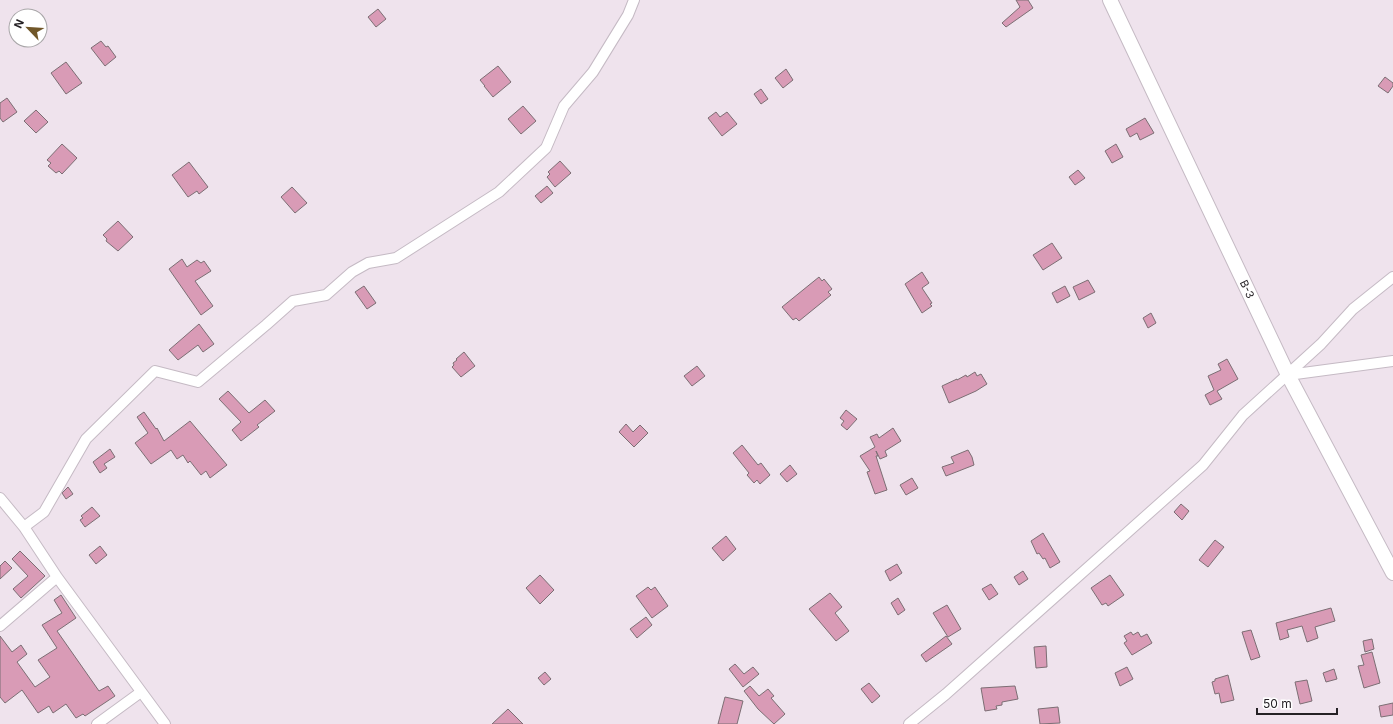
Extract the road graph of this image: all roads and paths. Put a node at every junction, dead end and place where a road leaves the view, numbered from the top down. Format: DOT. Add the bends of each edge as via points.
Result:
graph roads {
  1 [pos="634,0"];
  2 [pos="1110,0"];
  3 [pos="1393,277"];
  4 [pos="1393,361"];
  5 [pos="1288,375"];
  6 [pos="0,498"];
  7 [pos="24,527"];
  8 [pos="1393,573"];
  9 [pos="57,577"];
  10 [pos="0,626"];
  11 [pos="141,692"];
  12 [pos="97,724"];
  13 [pos="165,724"];
  14 [pos="909,724"];
  1 -- 7 [label="street" via="593,72 564,106 546,148 499,192 396,258 368,263 352,272 326,295 293,301 198,382 155,371 86,439 44,512"];
  2 -- 5 [label="main road, B-3"];
  3 -- 5 [label="street" via="1353,309"];
  4 -- 5 [label="street"];
  5 -- 8 [label="main road, B-3"];
  5 -- 14 [label="street" via="1243,415 1203,465"];
  6 -- 7 [label="street"];
  7 -- 9 [label="street"];
  9 -- 10 [label="street"];
  9 -- 11 [label="street"];
  11 -- 12 [label="street"];
  11 -- 13 [label="street"];
}
